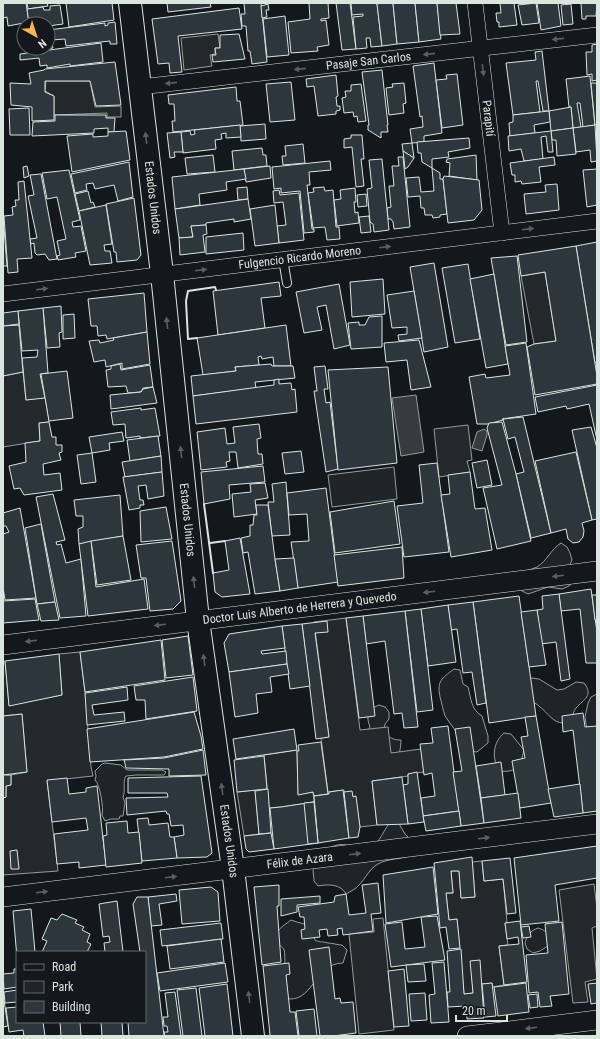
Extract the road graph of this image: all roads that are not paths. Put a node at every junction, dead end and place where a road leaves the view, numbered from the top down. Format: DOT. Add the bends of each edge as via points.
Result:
graph roads {
  1 [pos="130,3"];
  2 [pos="475,3"];
  3 [pos="597,35"];
  4 [pos="480,48"];
  5 [pos="140,87"];
  6 [pos="597,221"];
  7 [pos="502,233"];
  8 [pos="283,259"];
  9 [pos="162,274"];
  10 [pos="287,283"];
  11 [pos="3,294"];
  12 [pos="597,571"];
  13 [pos="198,620"];
  14 [pos="3,645"];
  15 [pos="597,824"];
  16 [pos="233,869"];
  17 [pos="3,897"];
  18 [pos="597,1020"];
  19 [pos="253,1036"];
  20 [pos="467,1036"];
  1 -- 5 [label="main road, Estados Unidos"];
  2 -- 4 [label="street, Parapití"];
  3 -- 4 [label="street, Pasaje San Carlos, one-way"];
  4 -- 5 [label="street, Pasaje San Carlos, one-way"];
  4 -- 7 [label="street, Parapití, one-way"];
  9 -- 5 [label="main road, Estados Unidos, one-way"];
  7 -- 6 [label="street, Fulgencio Ricardo Moreno, one-way"];
  8 -- 7 [label="street, Fulgencio Ricardo Moreno, one-way"];
  9 -- 8 [label="street, Fulgencio Ricardo Moreno, one-way"];
  8 -- 10 [label="lane"];
  11 -- 9 [label="street, Fulgencio Ricardo Moreno, one-way"];
  13 -- 9 [label="main road, Estados Unidos, one-way"];
  12 -- 13 [label="street, Doctor Luis Alberto de Herrera y Quevedo, one-way"];
  13 -- 14 [label="street, Doctor Luis Alberto de Herrera y Quevedo, one-way"];
  16 -- 13 [label="main road, Estados Unidos, one-way"];
  16 -- 15 [label="street, Félix de Azara, one-way"];
  17 -- 16 [label="street, Félix de Azara, one-way"];
  19 -- 16 [label="main road, Estados Unidos, one-way"];
  18 -- 20 [label="street, one-way"];
}
